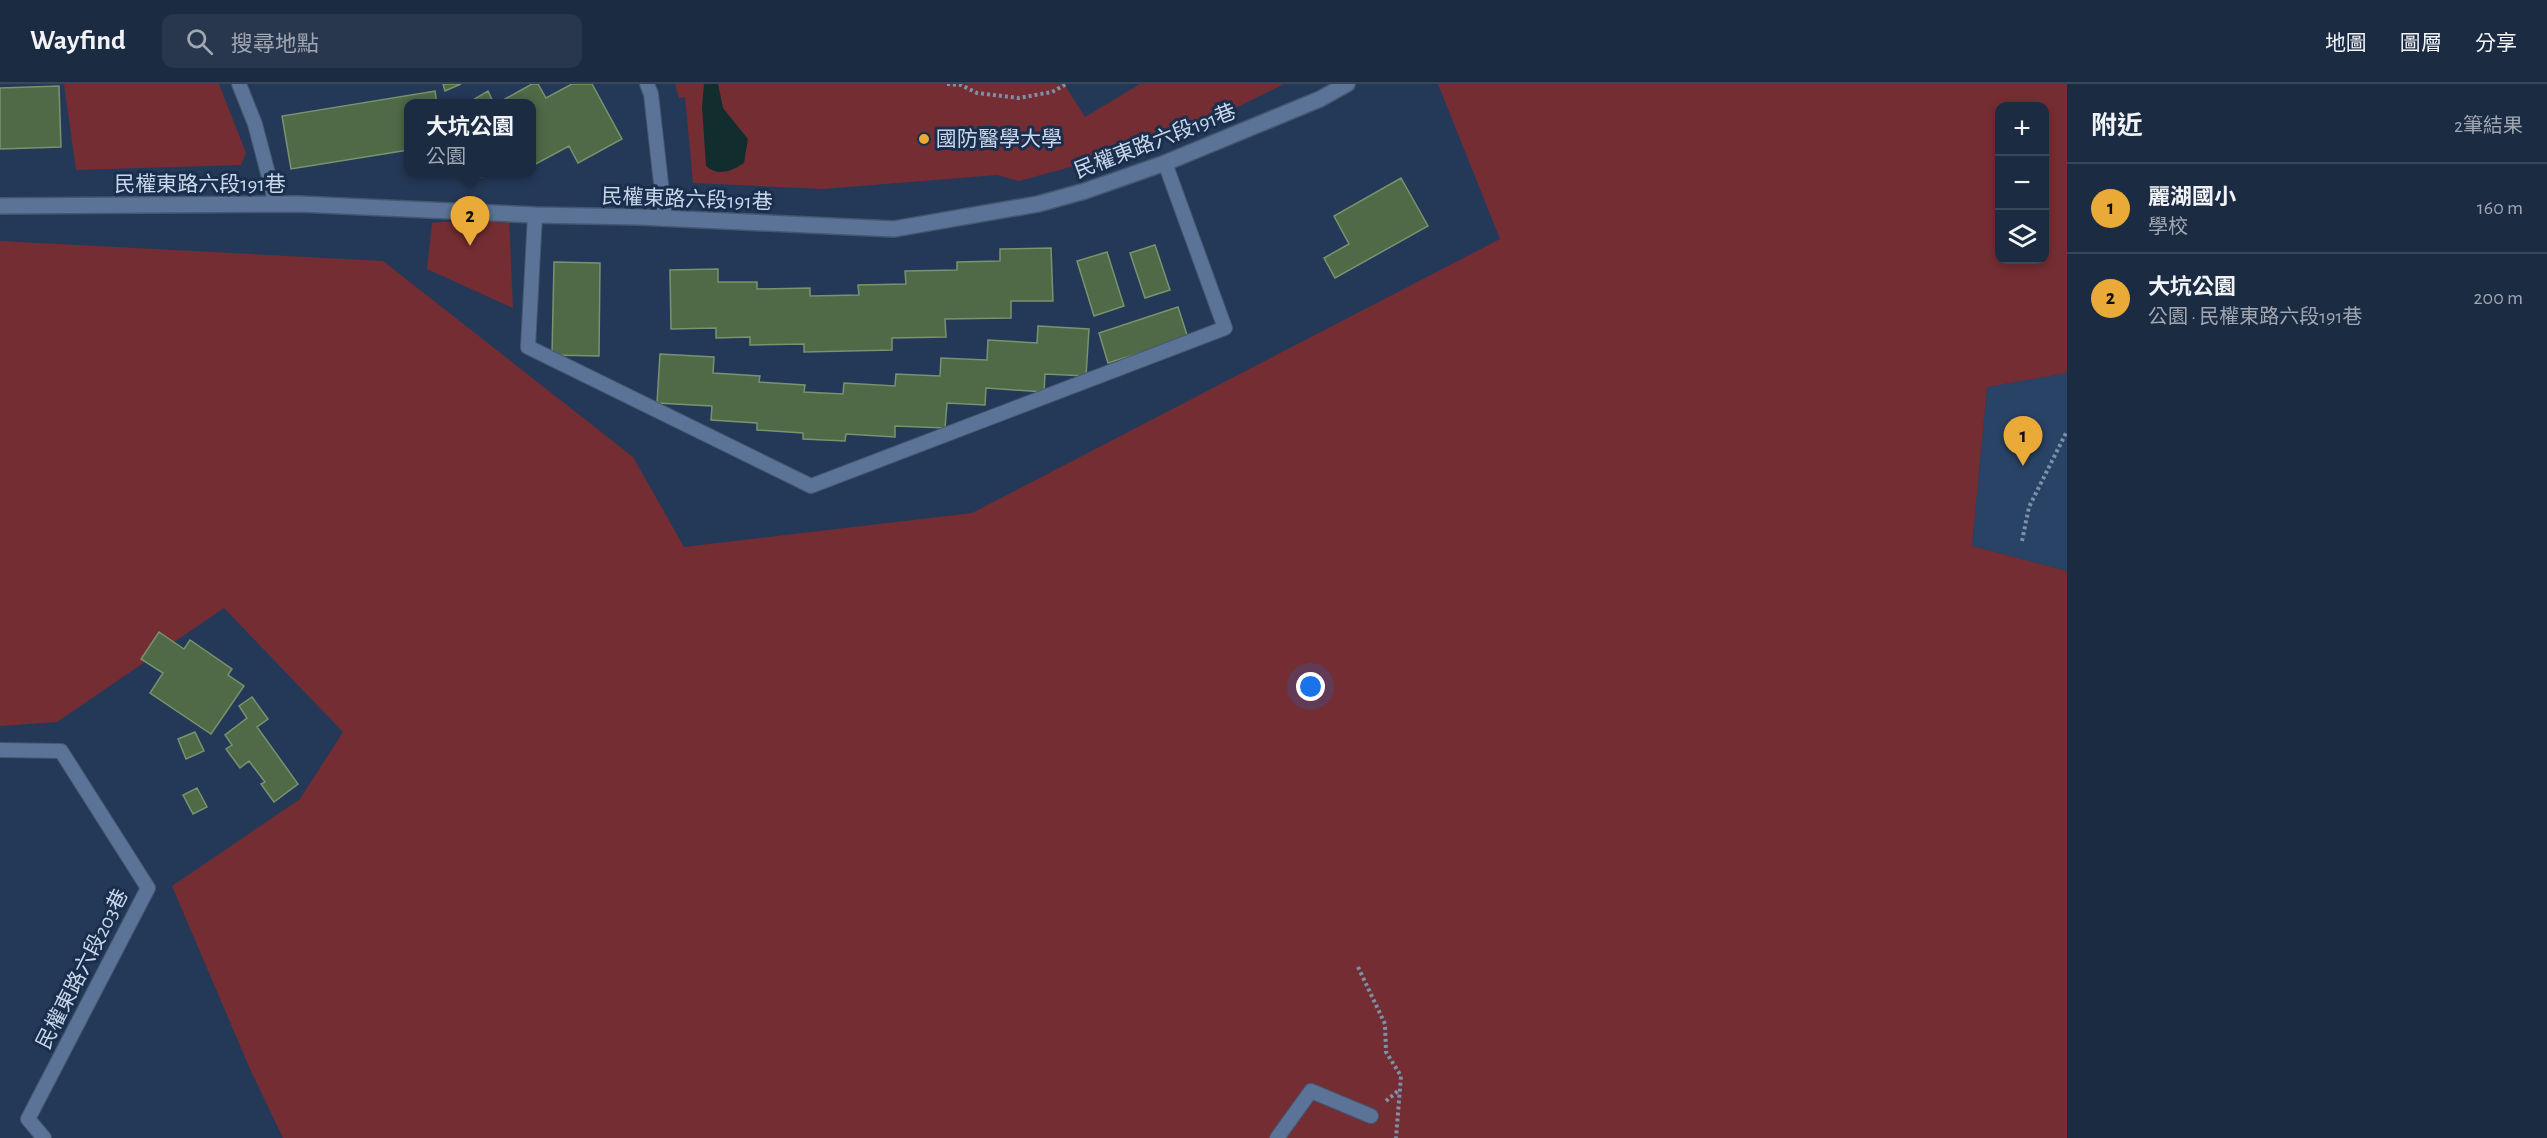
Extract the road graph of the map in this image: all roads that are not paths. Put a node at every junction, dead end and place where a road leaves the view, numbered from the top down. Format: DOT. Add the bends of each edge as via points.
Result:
graph roads {
  1 [pos="239,84"];
  2 [pos="647,84"];
  3 [pos="1347,84"];
  4 [pos="1165,163"];
  5 [pos="276,204"];
  6 [pos="0,206"];
  7 [pos="535,215"];
  8 [pos="665,219"];
  9 [pos="0,750"];
  10 [pos="1371,1116"];
  11 [pos="44,1138"];
  12 [pos="1277,1138"];
  1 -- 5 [label="lane" via="255,124"];
  2 -- 8 [label="lane"];
  3 -- 4 [label="street, 民權東路六段191巷" via="1320,99"];
  4 -- 7 [label="lane" via="1225,328 811,486 528,347"];
  4 -- 8 [label="street, 民權東路六段191巷" via="1038,204 894,229"];
  5 -- 6 [label="street, 民權東路六段191巷"];
  5 -- 7 [label="street, 民權東路六段191巷"];
  7 -- 8 [label="street, 民權東路六段191巷"];
  9 -- 11 [label="lane, 民權東路六段203巷" via="62,751 148,888 28,1119"];
  10 -- 12 [label="lane" via="1311,1091"];
}
